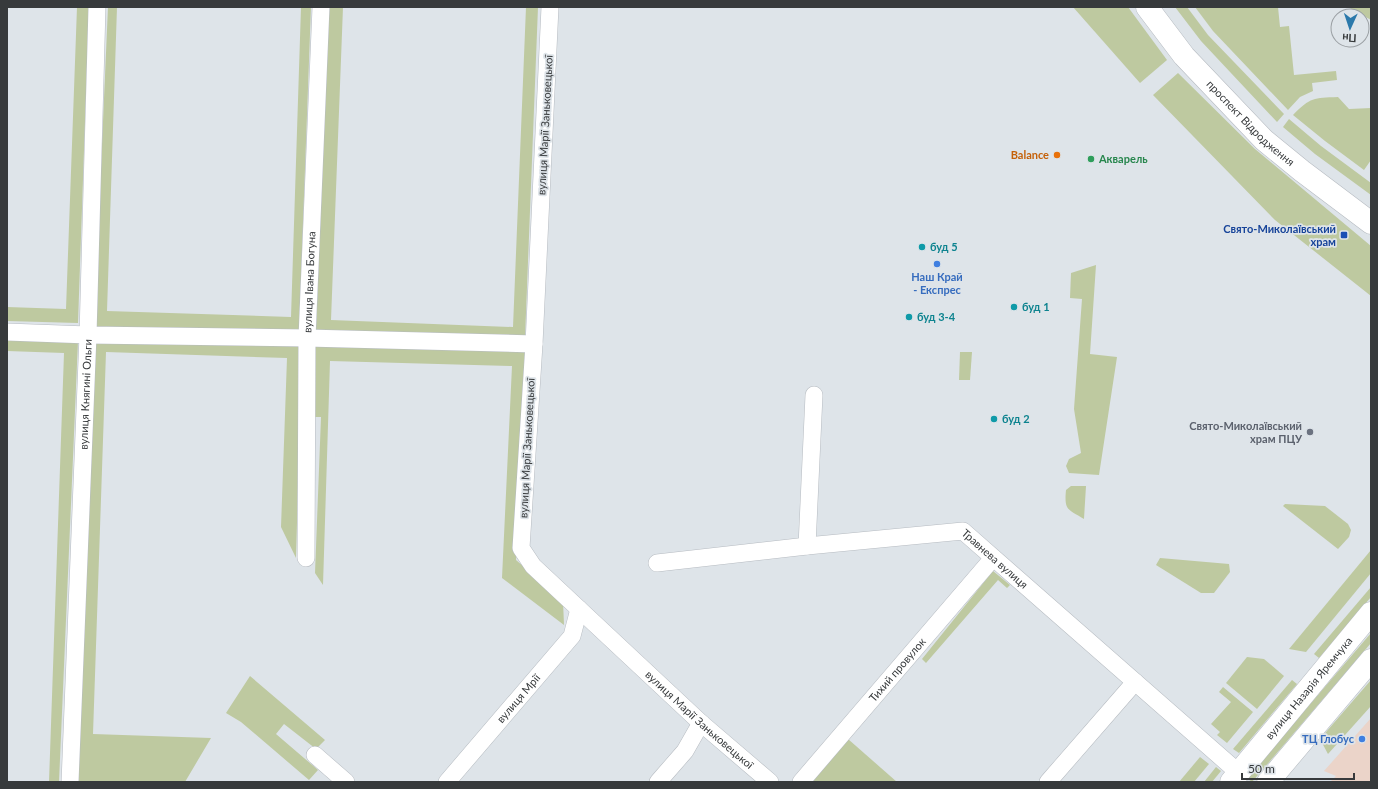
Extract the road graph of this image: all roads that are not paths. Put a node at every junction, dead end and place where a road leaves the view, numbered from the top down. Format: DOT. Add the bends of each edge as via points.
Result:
graph roads {
  1 [pos="98,7"];
  2 [pos="321,7"];
  3 [pos="550,7"];
  4 [pos="1147,7"];
  5 [pos="1371,223"];
  6 [pos="7,332"];
  7 [pos="88,336"];
  8 [pos="307,338"];
  9 [pos="534,344"];
  10 [pos="814,395"];
  11 [pos="807,546"];
  12 [pos="306,558"];
  13 [pos="993,558"];
  14 [pos="658,563"];
  15 [pos="579,609"];
  16 [pos="1371,613"];
  17 [pos="1371,660"];
  18 [pos="1135,682"];
  19 [pos="701,723"];
  20 [pos="315,755"];
  21 [pos="1235,777"];
  22 [pos="70,782"];
  23 [pos="346,782"];
  24 [pos="447,782"];
  25 [pos="658,782"];
  26 [pos="770,782"];
  27 [pos="801,782"];
  28 [pos="1048,782"];
  29 [pos="1268,782"];
  1 -- 7 [label="street, вулиця Княгині Ольги"];
  2 -- 8 [label="street, вулиця Івана Богуна"];
  3 -- 9 [label="street, вулиця Марії Заньковецької"];
  4 -- 5 [label="street, проспект Відродження" via="1184,56 1264,140"];
  6 -- 7 [label="street"];
  7 -- 8 [label="street"];
  7 -- 22 [label="street, вулиця Княгині Ольги"];
  8 -- 9 [label="street"];
  8 -- 12 [label="street, вулиця Івана Богуна"];
  9 -- 15 [label="street, вулиця Марії Заньковецької" via="522,548 533,566"];
  10 -- 11 [label="street"];
  11 -- 13 [label="street, Травнева вулиця" via="963,531"];
  11 -- 14 [label="street, Травнева вулиця"];
  13 -- 18 [label="street, Травнева вулиця"];
  13 -- 27 [label="street, Тихий провулок"];
  15 -- 19 [label="street, вулиця Марії Заньковецької"];
  15 -- 24 [label="street, вулиця Мрії" via="572,636"];
  16 -- 21 [label="street, вулиця Назарія Яремчука"];
  17 -- 29 [label="street"];
  18 -- 21 [label="street, Травнева вулиця"];
  18 -- 28 [label="street"];
  19 -- 25 [label="street" via="685,751"];
  19 -- 26 [label="street, вулиця Марії Заньковецької"];
  20 -- 23 [label="street"];
}
